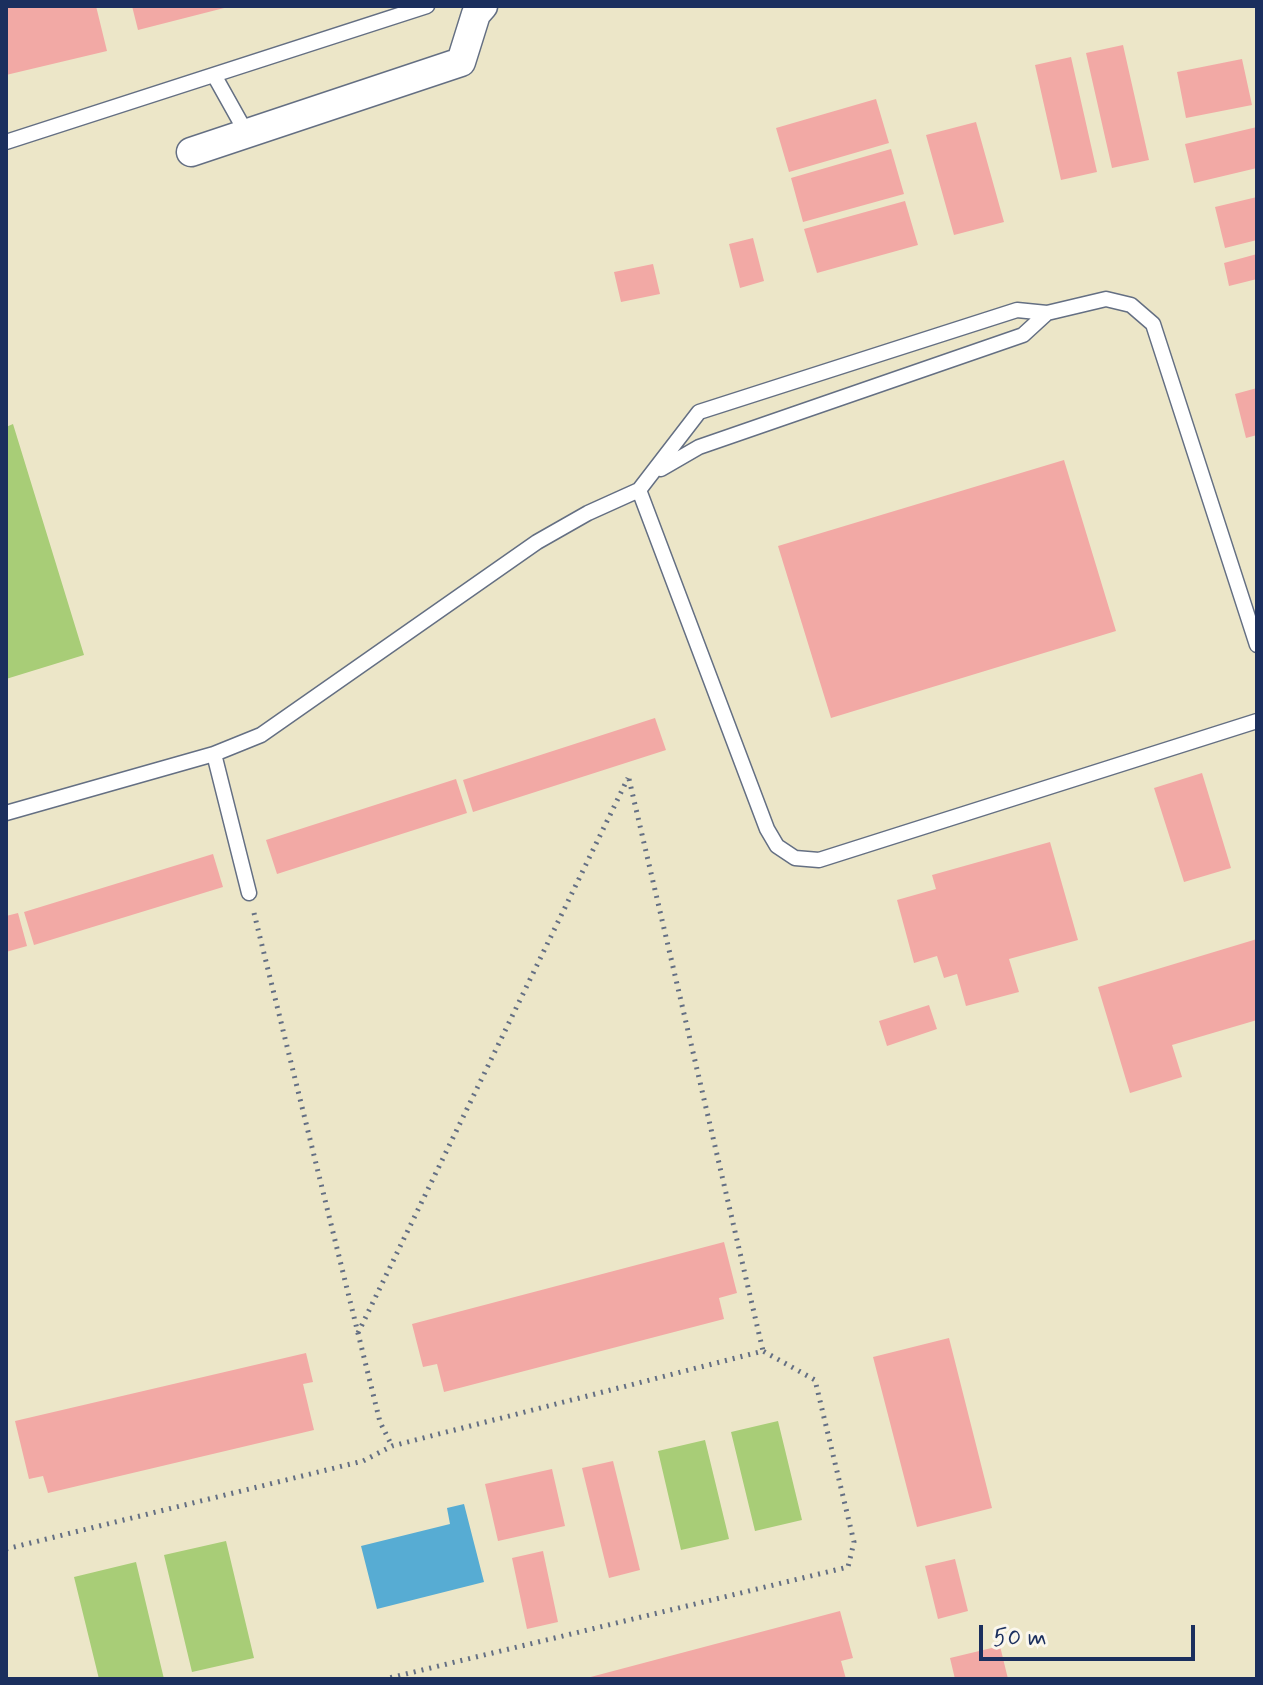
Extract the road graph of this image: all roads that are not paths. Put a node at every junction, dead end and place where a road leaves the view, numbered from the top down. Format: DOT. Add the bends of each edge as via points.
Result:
graph roads {
  1 [pos="427,6"];
  2 [pos="483,6"];
  3 [pos="214,75"];
  4 [pos="247,134"];
  5 [pos="6,142"];
  6 [pos="191,152"];
  7 [pos="1047,313"];
  8 [pos="655,472"];
  9 [pos="639,490"];
  10 [pos="1257,645"];
  11 [pos="1257,721"];
  12 [pos="214,754"];
  13 [pos="6,813"];
  14 [pos="249,893"];
  1 -- 3 [label="lane"];
  2 -- 4 [label="street" via="461,62"];
  3 -- 4 [label="lane"];
  3 -- 5 [label="lane"];
  4 -- 6 [label="street"];
  7 -- 8 [label="lane" via="1023,335 699,447"];
  7 -- 8 [label="lane" via="1017,310 699,412"];
  7 -- 10 [label="lane" via="1106,299 1131,305 1153,324"];
  8 -- 9 [label="lane"];
  9 -- 11 [label="lane" via="767,829 777,846 795,858 819,860"];
  9 -- 12 [label="lane" via="537,542 261,735"];
  12 -- 13 [label="lane"];
  12 -- 14 [label="lane"];
}
